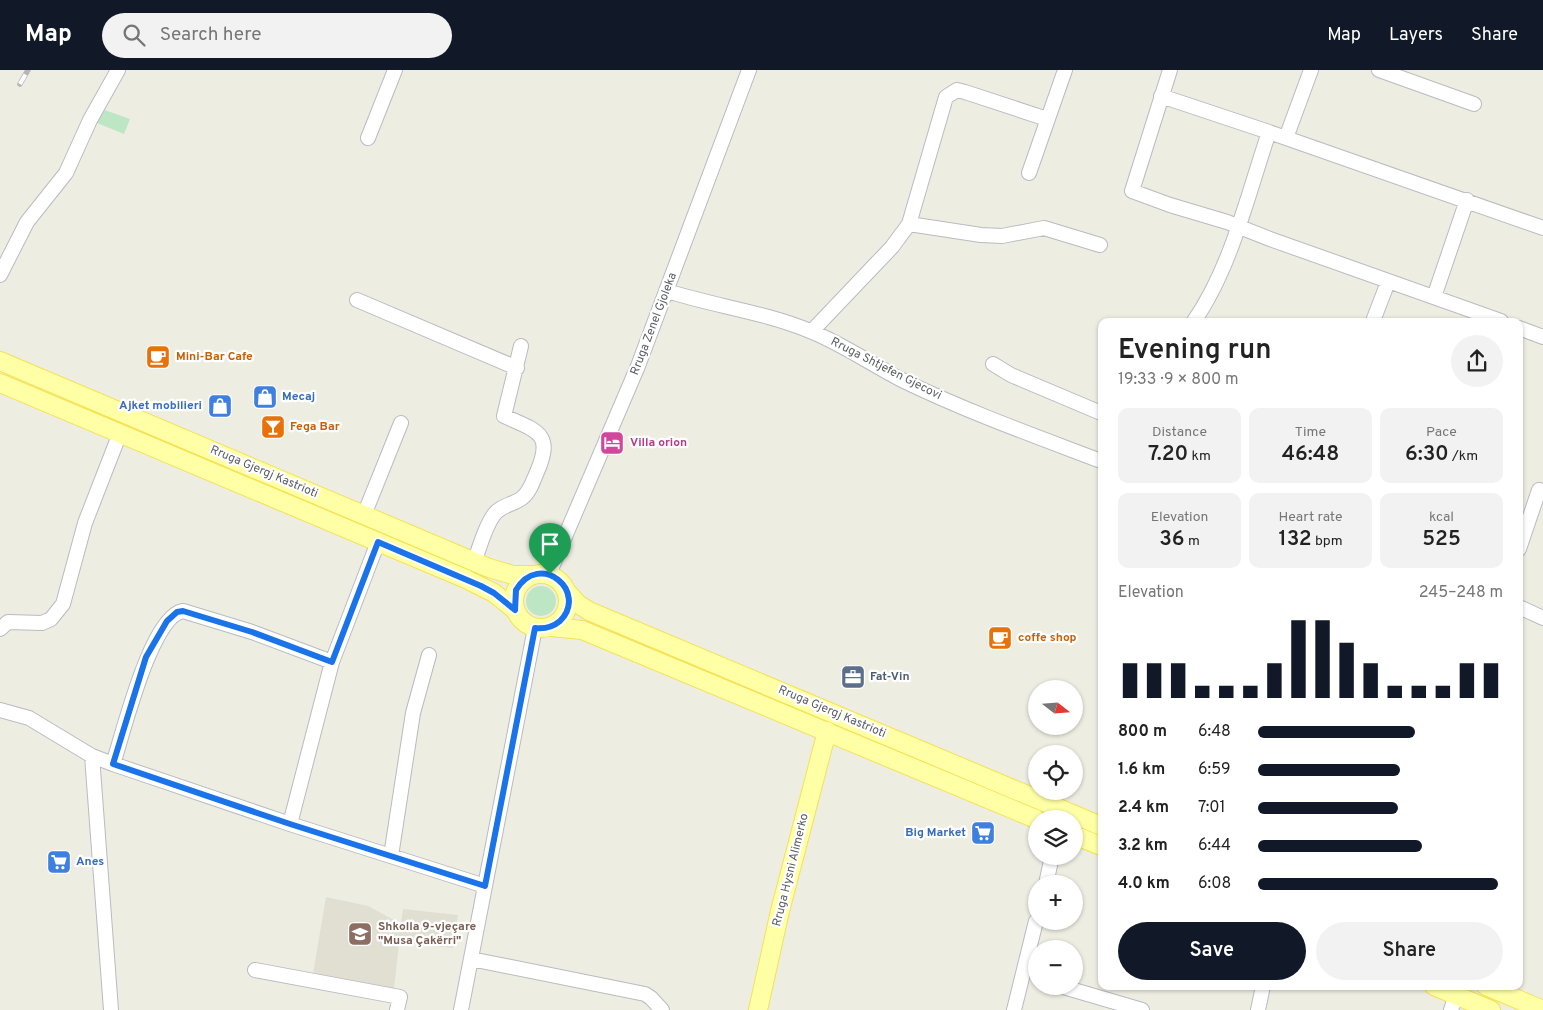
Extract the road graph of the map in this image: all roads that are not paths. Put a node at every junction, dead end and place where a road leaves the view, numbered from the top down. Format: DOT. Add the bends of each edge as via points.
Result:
graph roads {
  1 [pos="118,70"];
  2 [pos="395,70"];
  3 [pos="749,70"];
  4 [pos="1065,70"];
  5 [pos="1170,70"];
  6 [pos="1311,70"];
  7 [pos="1379,70"];
  8 [pos="1161,96"];
  9 [pos="1474,104"];
  10 [pos="1048,119"];
  11 [pos="1269,132"];
  12 [pos="368,138"];
  13 [pos="1286,138"];
  14 [pos="1029,174"];
  15 [pos="1467,200"];
  16 [pos="909,224"];
  17 [pos="1237,226"];
  18 [pos="1543,228"];
  19 [pos="1100,245"];
  20 [pos="4,255"];
  21 [pos="0,276"];
  22 [pos="1388,282"];
  23 [pos="667,291"];
  24 [pos="1434,297"];
  25 [pos="357,300"];
  26 [pos="1196,318"];
  27 [pos="1374,318"];
  28 [pos="1493,318"];
  29 [pos="1523,330"];
  30 [pos="812,332"];
  31 [pos="1543,337"];
  32 [pos="522,346"];
  33 [pos="0,361"];
  34 [pos="993,364"];
  35 [pos="517,368"];
  36 [pos="0,383"];
  37 [pos="1098,412"];
  38 [pos="400,423"];
  39 [pos="120,433"];
  40 [pos="1098,460"];
  41 [pos="1543,491"];
  42 [pos="364,515"];
  43 [pos="1523,537"];
  44 [pos="378,542"];
  45 [pos="474,562"];
  46 [pos="550,574"];
  47 [pos="530,576"];
  48 [pos="568,593"];
  49 [pos="1523,609"];
  50 [pos="515,610"];
  51 [pos="1543,618"];
  52 [pos="543,627"];
  53 [pos="0,629"];
  54 [pos="429,655"];
  55 [pos="332,662"];
  56 [pos="0,710"];
  57 [pos="827,732"];
  58 [pos="92,756"];
  59 [pos="113,764"];
  60 [pos="1028,816"];
  61 [pos="290,824"];
  62 [pos="1098,825"];
  63 [pos="1083,839"];
  64 [pos="1098,845"];
  65 [pos="390,856"];
  66 [pos="485,886"];
  67 [pos="1034,930"];
  68 [pos="471,959"];
  69 [pos="255,970"];
  70 [pos="1262,990"];
  71 [pos="1438,990"];
  72 [pos="1496,990"];
  73 [pos="1083,993"];
  74 [pos="1453,1003"];
  75 [pos="1134,1009"];
  76 [pos="111,1010"];
  77 [pos="397,1010"];
  78 [pos="461,1010"];
  79 [pos="662,1010"];
  80 [pos="758,1010"];
  81 [pos="1014,1010"];
  82 [pos="1258,1010"];
  83 [pos="1491,1010"];
  84 [pos="1543,1010"];
  1 -- 20 [label="street" via="66,172"];
  2 -- 12 [label="street"];
  3 -- 23 [label="street, Rruga Zenel Gjoleka"];
  4 -- 10 [label="street"];
  5 -- 8 [label="street"];
  6 -- 13 [label="street"];
  7 -- 9 [label="street"];
  8 -- 11 [label="street"];
  8 -- 17 [label="street" via="1132,191"];
  10 -- 14 [label="street"];
  10 -- 16 [label="street" via="965,92 952,92 944,104"];
  11 -- 13 [label="street"];
  11 -- 17 [label="street"];
  13 -- 15 [label="street"];
  15 -- 18 [label="street"];
  15 -- 24 [label="street"];
  16 -- 19 [label="street" via="1002,236 1044,228"];
  16 -- 30 [label="street"];
  17 -- 22 [label="street"];
  17 -- 26 [label="street" via="1210,299"];
  20 -- 21 [label="street"];
  22 -- 24 [label="street"];
  22 -- 27 [label="street"];
  23 -- 30 [label="street, Rruga Shtjefen Gjecovi" via="776,318"];
  23 -- 46 [label="street, Rruga Zenel Gjoleka"];
  24 -- 28 [label="street"];
  25 -- 35 [label="street"];
  29 -- 31 [label="street"];
  30 -- 40 [label="street, Rruga Shtjefen Gjecovi" via="946,400"];
  32 -- 35 [label="street"];
  33 -- 42 [label="main road, Rruga Gjergj Kastrioti"];
  34 -- 37 [label="street" via="1012,376"];
  35 -- 45 [label="street" via="504,416 539,434 545,443 545,452 527,493 492,516"];
  36 -- 39 [label="main road, Rruga Gjergj Kastrioti"];
  38 -- 42 [label="street"];
  39 -- 44 [label="main road, Rruga Gjergj Kastrioti"];
  39 -- 53 [label="street" via="85,523 63,604 51,619 42,623 8,622"];
  41 -- 43 [label="street" via="1539,490"];
  42 -- 45 [label="main road, Rruga Gjergj Kastrioti"];
  44 -- 50 [label="main road, Rruga Gjergj Kastrioti" via="481,586"];
  44 -- 55 [label="street"];
  45 -- 47 [label="main road, Rruga Gjergj Kastrioti" via="502,573"];
  46 -- 47 [label="main road"];
  46 -- 48 [label="main road" via="564,585"];
  47 -- 50 [label="main road" via="516,590"];
  48 -- 52 [label="main road" via="564,617"];
  48 -- 62 [label="main road, Rruga Gjergj Kastrioti" via="589,610"];
  49 -- 51 [label="street"];
  50 -- 52 [label="main road" via="525,623"];
  52 -- 57 [label="main road, Rruga Gjergj Kastrioti" via="582,630"];
  52 -- 66 [label="street"];
  54 -- 65 [label="street" via="413,713"];
  55 -- 59 [label="street" via="252,632 183,611 177,612 167,621 146,657"];
  55 -- 61 [label="street"];
  56 -- 58 [label="street" via="29,718"];
  57 -- 60 [label="main road, Rruga Gjergj Kastrioti"];
  57 -- 80 [label="main road, Rruga Hysni Alimerko"];
  58 -- 59 [label="street"];
  58 -- 76 [label="street"];
  59 -- 61 [label="street"];
  61 -- 65 [label="street"];
  63 -- 64 [label="main road"];
  65 -- 66 [label="street"];
  66 -- 68 [label="street"];
  67 -- 81 [label="street"];
  68 -- 78 [label="street"];
  68 -- 79 [label="street" via="645,994"];
  69 -- 77 [label="street" via="400,997"];
  70 -- 82 [label="street"];
  71 -- 74 [label="main road"];
  72 -- 84 [label="main road"];
  73 -- 75 [label="street"];
  74 -- 83 [label="main road"];
}
